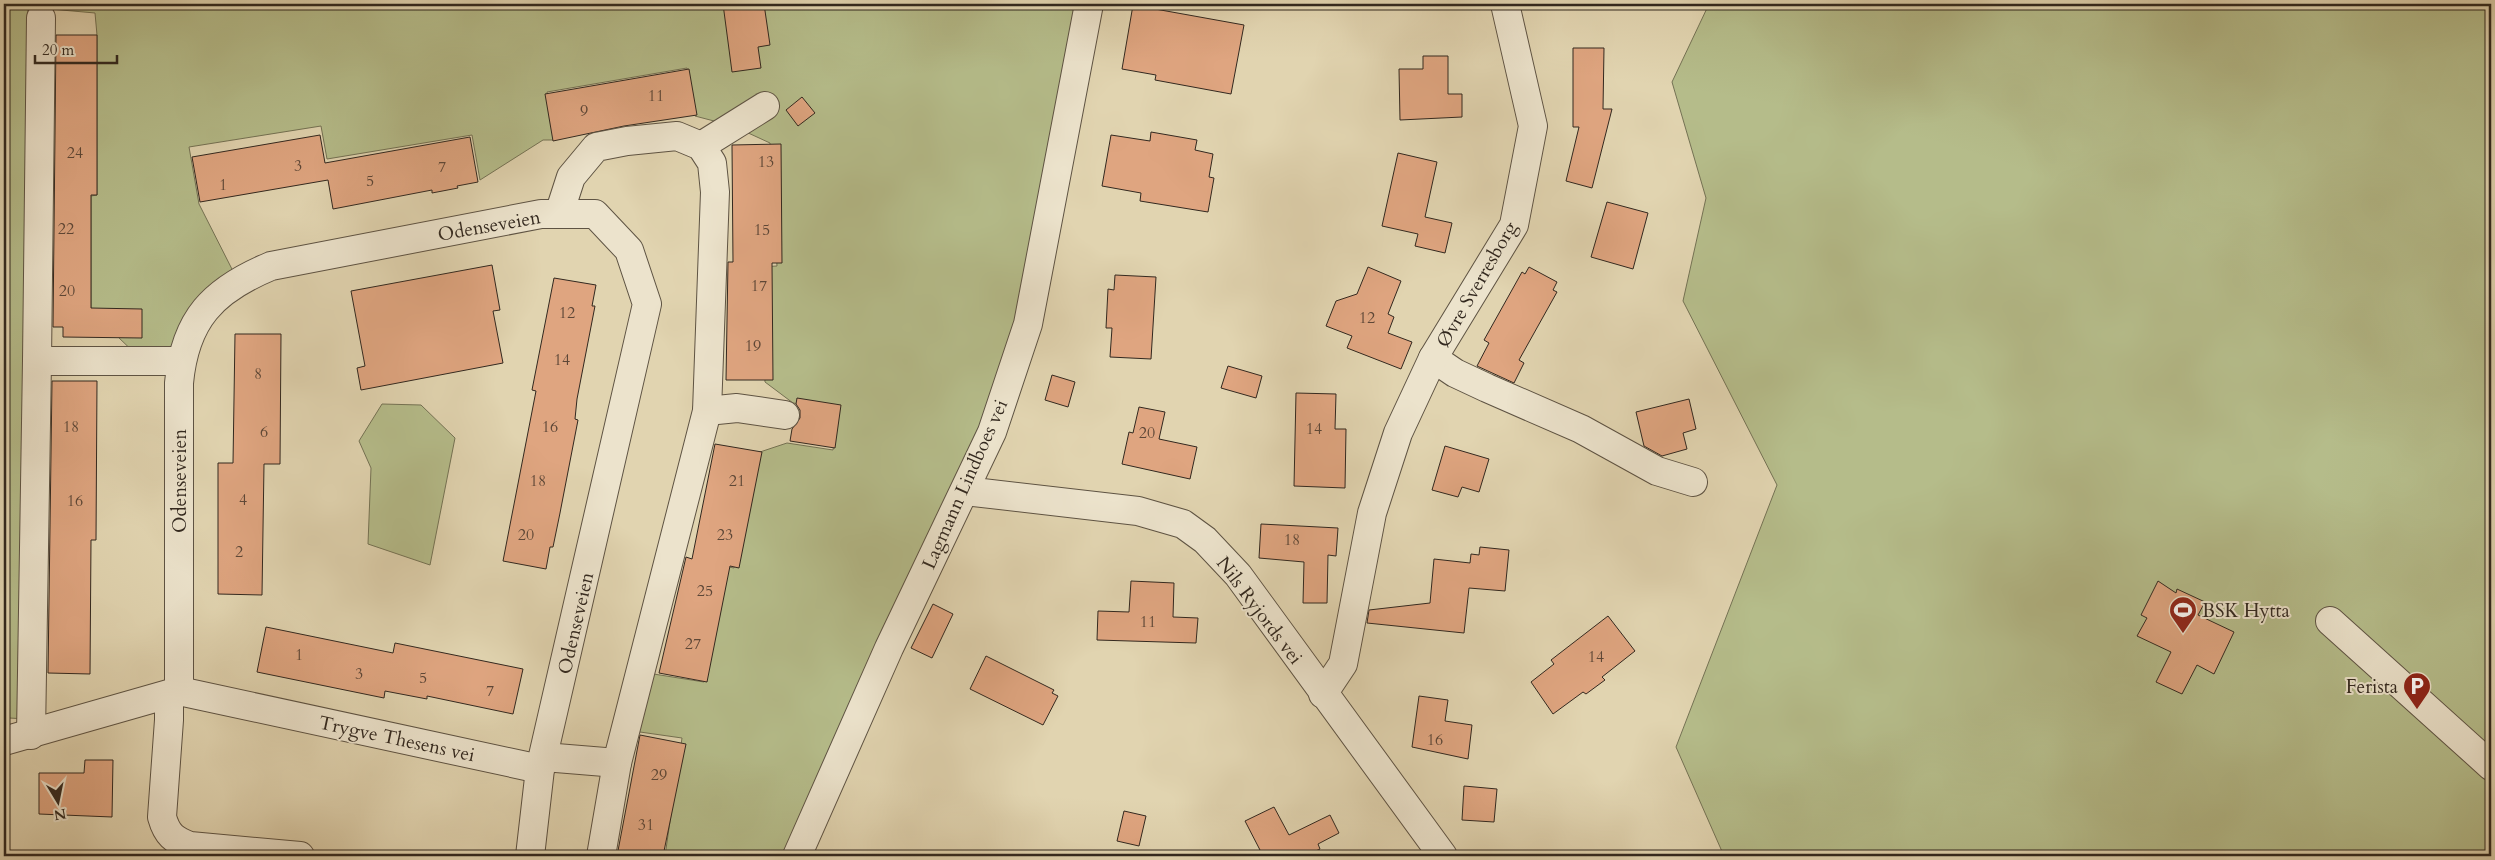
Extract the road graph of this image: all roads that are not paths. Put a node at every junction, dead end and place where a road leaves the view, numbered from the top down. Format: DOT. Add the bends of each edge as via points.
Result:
graph roads {
  1 [pos="1089,4"];
  2 [pos="1505,4"];
  3 [pos="42,18"];
  4 [pos="765,106"];
  5 [pos="701,146"];
  6 [pos="559,214"];
  7 [pos="1433,358"];
  8 [pos="36,361"];
  9 [pos="181,361"];
  10 [pos="707,411"];
  11 [pos="785,415"];
  12 [pos="1693,482"];
  13 [pos="965,491"];
  14 [pos="2330,621"];
  15 [pos="174,693"];
  16 [pos="1323,694"];
  17 [pos="31,734"];
  18 [pos="4,741"];
  19 [pos="542,763"];
  20 [pos="617,763"];
  21 [pos="2491,766"];
  22 [pos="300,856"];
  23 [pos="530,856"];
  24 [pos="601,856"];
  25 [pos="797,856"];
  26 [pos="1443,856"];
  1 -- 13 [label="street, Lagmann Lindboes vei" via="1028,324 992,432"];
  2 -- 7 [label="street, Øvre Sverresborg" via="1533,126 1514,225"];
  3 -- 8 [label="street"];
  4 -- 5 [label="street"];
  5 -- 6 [label="street" via="677,136 596,147 571,177"];
  5 -- 10 [label="street" via="712,164 715,192"];
  6 -- 9 [label="street, Odenseveien" via="541,214 271,266 235,283 205,309 186,342"];
  6 -- 19 [label="street, Odenseveien" via="595,214 629,250 647,304"];
  7 -- 12 [label="street, Øvre Sverresborg" via="1479,384 1580,429 1657,471"];
  7 -- 16 [label="street, Øvre Sverresborg" via="1398,433 1372,513 1343,664"];
  8 -- 9 [label="street"];
  8 -- 17 [label="street"];
  9 -- 15 [label="street, Odenseveien"];
  10 -- 11 [label="street" via="738,408"];
  10 -- 20 [label="street"];
  13 -- 16 [label="street, Nils Ryjords vei" via="1138,510 1184,524 1205,540 1238,575"];
  13 -- 25 [label="street, Lagmann Lindboes vei" via="889,648"];
  14 -- 21 [label="street"];
  15 -- 17 [label="street, Trygve Thesens vei"];
  15 -- 19 [label="street, Trygve Thesens vei"];
  15 -- 22 [label="street" via="162,817 173,840 190,846"];
  16 -- 26 [label="street, Nils Ryjords vei"];
  17 -- 18 [label="street, Trygve Thesens vei"];
  19 -- 20 [label="street, Trygve Thesens vei"];
  19 -- 23 [label="street"];
  20 -- 24 [label="street"];
}
